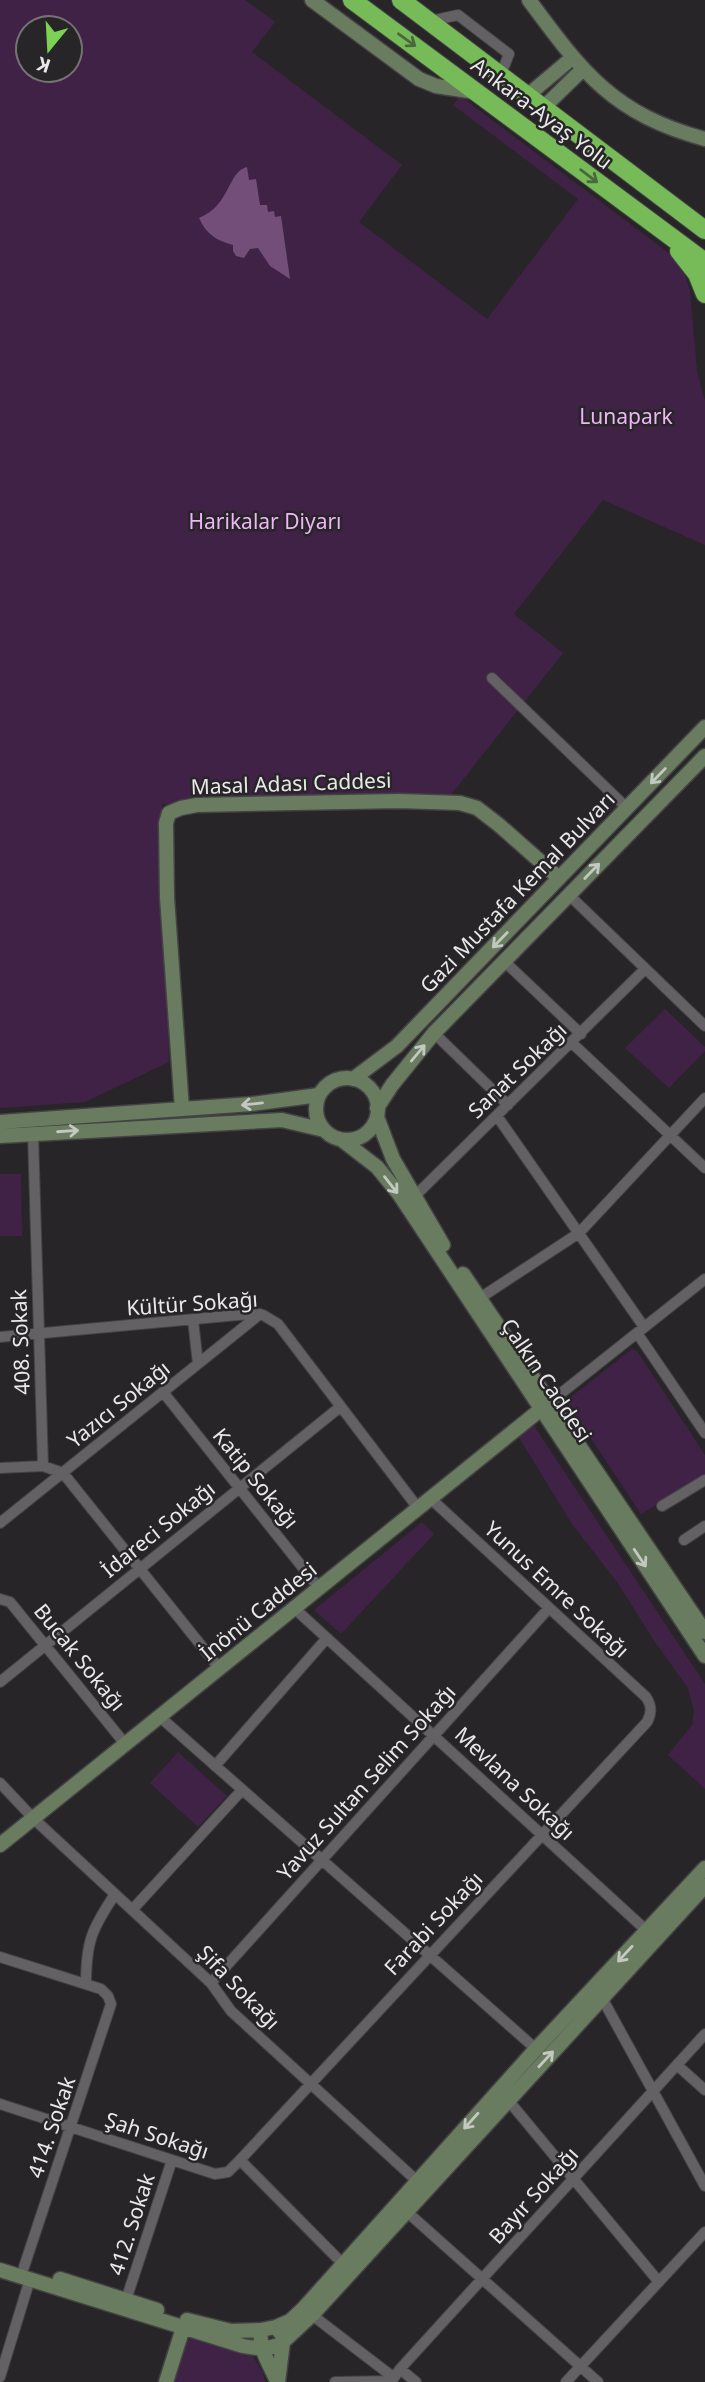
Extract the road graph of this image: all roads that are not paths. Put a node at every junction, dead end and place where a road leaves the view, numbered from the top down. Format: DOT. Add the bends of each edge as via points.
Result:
graph roads {
  1 [pos="312,0"];
  2 [pos="352,0"];
  3 [pos="401,0"];
  4 [pos="529,0"];
  5 [pos="572,58"];
  6 [pos="583,69"];
  7 [pos="545,80"];
  8 [pos="478,92"];
  9 [pos="556,94"];
  10 [pos="527,96"];
  11 [pos="543,108"];
  12 [pos="705,139"];
  13 [pos="705,230"];
  14 [pos="666,234"];
  15 [pos="705,262"];
  16 [pos="705,294"];
  17 [pos="492,678"];
  18 [pos="705,727"];
  19 [pos="705,755"];
  20 [pos="627,808"];
  21 [pos="559,878"];
  22 [pos="569,895"];
  23 [pos="504,961"];
  24 [pos="645,969"];
  25 [pos="705,1026"];
  26 [pos="434,1033"];
  27 [pos="580,1034"];
  28 [pos="572,1042"];
  29 [pos="353,1079"];
  30 [pos="319,1095"];
  31 [pos="705,1098"];
  32 [pos="508,1105"];
  33 [pos="182,1109"];
  34 [pos="377,1112"];
  35 [pos="497,1116"];
  36 [pos="0,1122"];
  37 [pos="324,1130"];
  38 [pos="33,1134"];
  39 [pos="670,1135"];
  40 [pos="0,1136"];
  41 [pos="342,1140"];
  42 [pos="705,1168"];
  43 [pos="414,1197"];
  44 [pos="579,1233"];
  45 [pos="705,1279"];
  46 [pos="480,1298"];
  47 [pos="260,1314"];
  48 [pos="192,1320"];
  49 [pos="641,1330"];
  50 [pos="39,1335"];
  51 [pos="0,1337"];
  52 [pos="198,1364"];
  53 [pos="163,1392"];
  54 [pos="545,1405"];
  55 [pos="340,1407"];
  56 [pos="705,1433"];
  57 [pos="43,1466"];
  58 [pos="0,1468"];
  59 [pos="63,1473"];
  60 [pos="705,1480"];
  61 [pos="239,1488"];
  62 [pos="430,1498"];
  63 [pos="662,1506"];
  64 [pos="418,1508"];
  65 [pos="0,1523"];
  66 [pos="705,1526"];
  67 [pos="684,1540"];
  68 [pos="140,1569"];
  69 [pos="319,1588"];
  70 [pos="0,1589"];
  71 [pos="5,1600"];
  72 [pos="294,1608"];
  73 [pos="549,1608"];
  74 [pos="705,1632"];
  75 [pos="327,1638"];
  76 [pos="45,1645"];
  77 [pos="705,1656"];
  78 [pos="220,1669"];
  79 [pos="0,1682"];
  80 [pos="651,1711"];
  81 [pos="160,1717"];
  82 [pos="434,1735"];
  83 [pos="126,1745"];
  84 [pos="215,1766"];
  85 [pos="0,1783"];
  86 [pos="242,1790"];
  87 [pos="34,1819"];
  88 [pos="542,1834"];
  89 [pos="0,1845"];
  90 [pos="321,1861"];
  91 [pos="705,1868"];
  92 [pos="705,1886"];
  93 [pos="115,1894"];
  94 [pos="132,1910"];
  95 [pos="647,1931"];
  96 [pos="429,1956"];
  97 [pos="0,1957"];
  98 [pos="211,1983"];
  99 [pos="86,1984"];
  100 [pos="602,1998"];
  101 [pos="705,2034"];
  102 [pos="536,2049"];
  103 [pos="677,2065"];
  104 [pos="311,2084"];
  105 [pos="705,2090"];
  106 [pos="653,2092"];
  107 [pos="508,2100"];
  108 [pos="0,2104"];
  109 [pos="71,2127"];
  110 [pos="172,2160"];
  111 [pos="240,2160"];
  112 [pos="573,2179"];
  113 [pos="416,2181"];
  114 [pos="705,2186"];
  115 [pos="406,2211"];
  116 [pos="705,2232"];
  117 [pos="0,2259"];
  118 [pos="343,2263"];
  119 [pos="0,2270"];
  120 [pos="27,2273"];
  121 [pos="482,2279"];
  122 [pos="659,2282"];
  123 [pos="126,2300"];
  124 [pos="312,2315"];
  125 [pos="276,2327"];
  126 [pos="183,2328"];
  127 [pos="261,2330"];
  128 [pos="283,2342"];
  129 [pos="262,2348"];
  130 [pos="580,2367"];
  131 [pos="0,2377"];
  132 [pos="394,2377"];
  133 [pos="166,2382"];
  134 [pos="278,2382"];
  135 [pos="335,2382"];
  136 [pos="416,2382"];
  137 [pos="566,2382"];
  138 [pos="598,2382"];
  1 -- 8 [label="main road" via="419,79"];
  2 -- 8 [label="highway, Ankara-Ayaş Yolu, one-way"];
  3 -- 10 [label="highway, Ankara-Ayaş Yolu"];
  4 -- 5 [label="main road"];
  5 -- 6 [label="main road"];
  5 -- 7 [label="main road"];
  6 -- 9 [label="main road"];
  6 -- 12 [label="main road" via="632,110 671,130"];
  7 -- 9 [label="main road"];
  7 -- 10 [label="main road"];
  8 -- 14 [label="highway, Ankara-Ayaş Yolu, one-way"];
  9 -- 11 [label="main road"];
  10 -- 11 [label="highway, Ankara-Ayaş Yolu"];
  11 -- 13 [label="highway, Ankara-Ayaş Yolu"];
  14 -- 15 [label="highway, Ankara-Ayaş Yolu"];
  14 -- 16 [label="highway" via="697,274"];
  17 -- 20 [label="street"];
  18 -- 20 [label="main road, Gazi Mustafa Kemal Bulvarı, one-way"];
  22 -- 19 [label="main road, Gazi Mustafa Kemal Bulvarı, one-way"];
  20 -- 21 [label="main road, Gazi Mustafa Kemal Bulvarı"];
  21 -- 29 [label="main road, Gazi Mustafa Kemal Bulvarı, one-way" via="397,1046"];
  21 -- 33 [label="main road, Masal Adası Caddesi" via="477,808 460,803 197,805 169,813 167,897"];
  22 -- 23 [label="main road, Gazi Mustafa Kemal Bulvarı"];
  22 -- 24 [label="street"];
  23 -- 26 [label="main road, Gazi Mustafa Kemal Bulvarı"];
  23 -- 27 [label="street"];
  24 -- 25 [label="street"];
  24 -- 27 [label="street, Sanat Sokağı"];
  26 -- 32 [label="street"];
  34 -- 26 [label="main road, Gazi Mustafa Kemal Bulvarı, one-way" via="392,1085"];
  27 -- 28 [label="street, Sanat Sokağı"];
  28 -- 32 [label="street, Sanat Sokağı"];
  28 -- 39 [label="street"];
  29 -- 30 [label="main road" via="332,1082"];
  29 -- 34 [label="main road" via="371,1090"];
  30 -- 33 [label="main road, one-way"];
  30 -- 37 [label="main road" via="316,1113"];
  31 -- 39 [label="street"];
  32 -- 35 [label="street, Sanat Sokağı"];
  33 -- 36 [label="main road"];
  34 -- 41 [label="main road" via="373,1125 360,1137"];
  34 -- 43 [label="main road, Çalkın Caddesi" via="393,1159"];
  35 -- 43 [label="street, Sanat Sokağı"];
  35 -- 44 [label="street"];
  38 -- 37 [label="main road, one-way" via="282,1120"];
  37 -- 41 [label="main road"];
  38 -- 40 [label="main road"];
  38 -- 50 [label="street, 408. Sokak"];
  39 -- 42 [label="street"];
  39 -- 44 [label="street"];
  41 -- 54 [label="main road, Çalkın Caddesi, one-way" via="377,1167 399,1194"];
  43 -- 46 [label="main road, Çalkın Caddesi"];
  44 -- 46 [label="street"];
  44 -- 49 [label="street"];
  45 -- 49 [label="street"];
  46 -- 54 [label="main road, Çalkın Caddesi"];
  47 -- 48 [label="street, Kültür Sokağı"];
  47 -- 52 [label="street, Yazıcı Sokağı"];
  47 -- 55 [label="street, Kültür Sokağı" via="278,1324"];
  48 -- 50 [label="street, Kültür Sokağı"];
  48 -- 52 [label="street"];
  49 -- 54 [label="street"];
  49 -- 56 [label="street"];
  50 -- 51 [label="street, Kültür Sokağı"];
  50 -- 57 [label="street, 408. Sokak"];
  52 -- 53 [label="street, Yazıcı Sokağı"];
  53 -- 59 [label="street, Yazıcı Sokağı"];
  53 -- 61 [label="street, Katip Sokağı"];
  54 -- 62 [label="main road, İnönü Caddesi"];
  54 -- 74 [label="main road, Çalkın Caddesi"];
  54 -- 77 [label="main road, Çalkın Caddesi, one-way"];
  55 -- 61 [label="street, İdareci Sokağı"];
  55 -- 64 [label="street, Kültür Sokağı"];
  57 -- 58 [label="street"];
  57 -- 59 [label="street"];
  59 -- 65 [label="street, Yazıcı Sokağı"];
  59 -- 68 [label="street"];
  60 -- 63 [label="street"];
  61 -- 68 [label="street, İdareci Sokağı"];
  61 -- 69 [label="street, Katip Sokağı"];
  62 -- 64 [label="main road, İnönü Caddesi"];
  62 -- 73 [label="street, Yunus Emre Sokağı"];
  64 -- 69 [label="main road, İnönü Caddesi"];
  66 -- 67 [label="street"];
  68 -- 76 [label="street, İdareci Sokağı"];
  68 -- 78 [label="street"];
  69 -- 72 [label="main road, İnönü Caddesi"];
  70 -- 71 [label="street"];
  71 -- 76 [label="street, Bucak Sokağı"];
  72 -- 75 [label="street, Mevlana Sokağı"];
  72 -- 78 [label="main road, İnönü Caddesi"];
  73 -- 80 [label="street, Yunus Emre Sokağı" via="646,1697"];
  73 -- 82 [label="street, Yavuz Sultan Selim Sokağı"];
  75 -- 82 [label="street, Mevlana Sokağı"];
  75 -- 84 [label="street"];
  76 -- 79 [label="street, İdareci Sokağı"];
  76 -- 83 [label="street, Bucak Sokağı"];
  78 -- 81 [label="main road, İnönü Caddesi"];
  80 -- 88 [label="street, Farabi Sokağı" via="647,1722"];
  81 -- 83 [label="main road, İnönü Caddesi"];
  81 -- 84 [label="street"];
  82 -- 88 [label="street, Mevlana Sokağı"];
  82 -- 90 [label="street, Yavuz Sultan Selim Sokağı"];
  83 -- 87 [label="main road, İnönü Caddesi"];
  84 -- 86 [label="street"];
  85 -- 87 [label="street, Şifa Sokağı"];
  86 -- 90 [label="street"];
  86 -- 94 [label="street"];
  87 -- 89 [label="main road, İnönü Caddesi"];
  87 -- 93 [label="street, Şifa Sokağı"];
  88 -- 95 [label="street, Mevlana Sokağı"];
  88 -- 96 [label="street, Farabi Sokağı"];
  90 -- 96 [label="street"];
  90 -- 98 [label="street, Yavuz Sultan Selim Sokağı"];
  91 -- 95 [label="main road"];
  92 -- 100 [label="main road"];
  93 -- 94 [label="street, Şifa Sokağı"];
  93 -- 99 [label="street" via="89,1938"];
  94 -- 98 [label="street, Şifa Sokağı"];
  95 -- 102 [label="main road, one-way"];
  96 -- 102 [label="street"];
  96 -- 104 [label="street, Farabi Sokağı"];
  97 -- 99 [label="street"];
  98 -- 104 [label="street, Şifa Sokağı" via="231,2011"];
  99 -- 109 [label="street, 414. Sokak" via="104,1991 110,2011"];
  100 -- 106 [label="street"];
  107 -- 100 [label="main road, one-way"];
  101 -- 103 [label="street, Bayır Sokağı"];
  102 -- 113 [label="main road, one-way"];
  103 -- 105 [label="street"];
  103 -- 106 [label="street, Bayır Sokağı"];
  104 -- 111 [label="street, Farabi Sokağı"];
  104 -- 113 [label="street, Şifa Sokağı"];
  106 -- 112 [label="street, Bayır Sokağı"];
  106 -- 114 [label="street"];
  107 -- 112 [label="street"];
  107 -- 115 [label="main road"];
  108 -- 109 [label="street, Şah Sokağı"];
  109 -- 110 [label="street, Şah Sokağı"];
  109 -- 120 [label="street, 414. Sokak"];
  110 -- 111 [label="street, Şah Sokağı" via="218,2174 228,2172"];
  110 -- 123 [label="street, 412. Sokak"];
  111 -- 118 [label="street"];
  112 -- 121 [label="street, Bayır Sokağı"];
  112 -- 122 [label="street"];
  113 -- 118 [label="main road"];
  115 -- 121 [label="street"];
  115 -- 124 [label="main road"];
  116 -- 122 [label="street"];
  117 -- 120 [label="main road"];
  118 -- 125 [label="main road" via="303,2309"];
  119 -- 120 [label="main road"];
  120 -- 123 [label="main road"];
  120 -- 126 [label="main road"];
  120 -- 131 [label="street, 414. Sokak"];
  121 -- 130 [label="street"];
  121 -- 132 [label="street, Bayır Sokağı"];
  122 -- 130 [label="street"];
  123 -- 127 [label="main road" via="231,2330"];
  124 -- 128 [label="main road"];
  124 -- 132 [label="street"];
  125 -- 127 [label="main road"];
  125 -- 128 [label="main road"];
  126 -- 129 [label="main road"];
  126 -- 133 [label="main road"];
  127 -- 129 [label="main road"];
  128 -- 129 [label="main road"];
  128 -- 134 [label="main road"];
  129 -- 134 [label="main road"];
  130 -- 137 [label="street"];
  130 -- 138 [label="street"];
  132 -- 135 [label="street"];
  132 -- 136 [label="street"];
}
